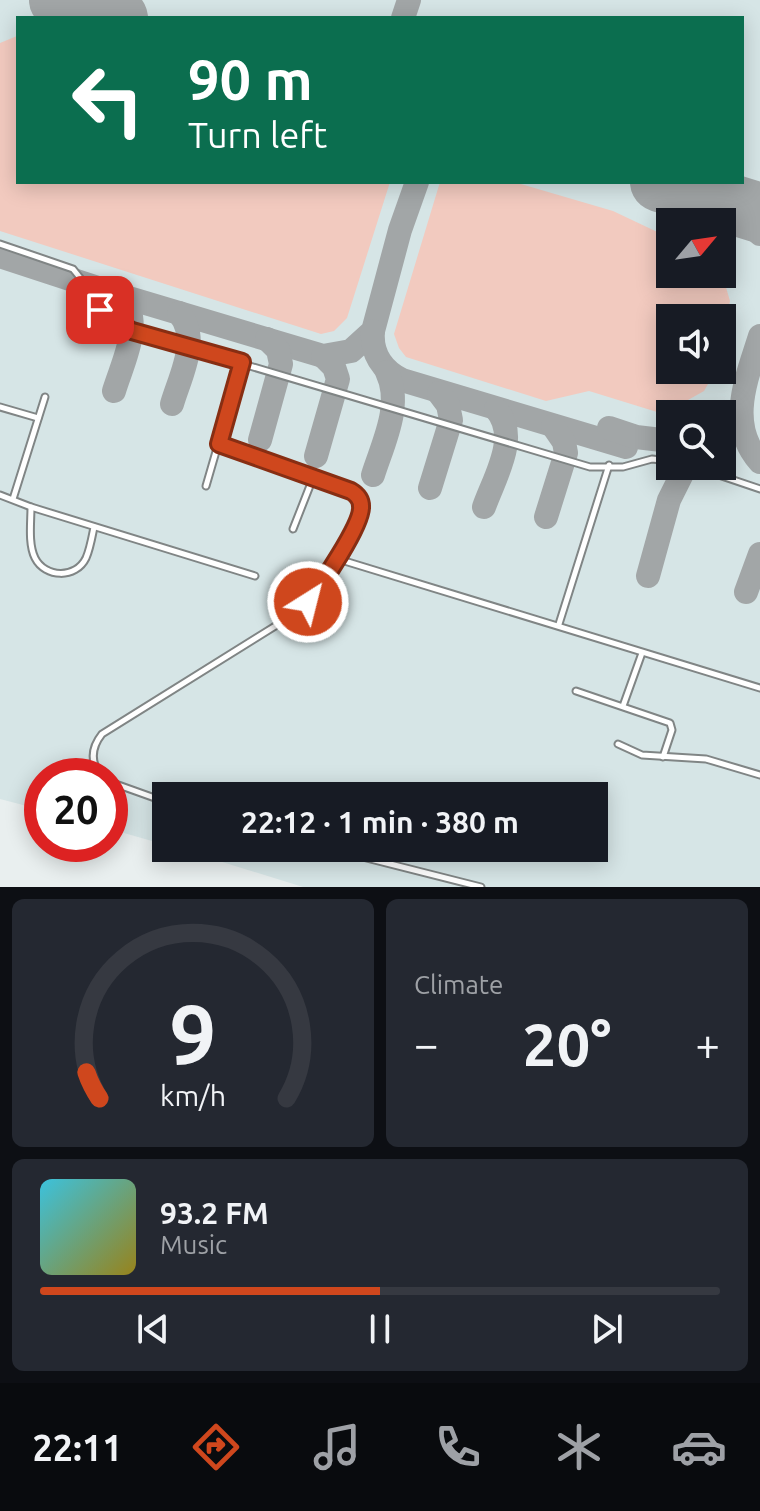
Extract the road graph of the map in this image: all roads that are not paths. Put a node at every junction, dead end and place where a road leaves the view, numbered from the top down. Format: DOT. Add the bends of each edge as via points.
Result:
graph roads {
  1 [pos="0,244"];
  2 [pos="242,362"];
  3 [pos="45,397"];
  4 [pos="0,407"];
  5 [pos="38,418"];
  6 [pos="219,444"];
  7 [pos="656,459"];
  8 [pos="609,465"];
  9 [pos="313,478"];
  10 [pos="733,480"];
  11 [pos="206,486"];
  12 [pos="760,489"];
  13 [pos="0,495"];
  14 [pos="13,499"];
  15 [pos="31,507"];
  16 [pos="94,527"];
  17 [pos="293,529"];
  18 [pos="338,559"];
  19 [pos="255,576"];
  20 [pos="559,625"];
  21 [pos="642,653"];
  22 [pos="760,688"];
  23 [pos="576,691"];
  24 [pos="623,706"];
  25 [pos="618,744"];
  26 [pos="663,757"];
  27 [pos="94,758"];
  28 [pos="760,775"];
  29 [pos="128,788"];
  30 [pos="152,797"];
  31 [pos="382,862"];
  32 [pos="481,887"];
  1 -- 2 [label="lane" via="73,269 100,310 132,331"];
  2 -- 6 [label="lane"];
  2 -- 8 [label="lane" via="506,444 590,467"];
  3 -- 5 [label="lane"];
  4 -- 5 [label="lane"];
  5 -- 14 [label="lane"];
  6 -- 9 [label="lane"];
  6 -- 11 [label="lane"];
  7 -- 8 [label="lane"];
  8 -- 20 [label="lane"];
  9 -- 17 [label="lane"];
  9 -- 18 [label="lane" via="351,491 361,502"];
  10 -- 12 [label="lane"];
  13 -- 14 [label="lane"];
  14 -- 15 [label="lane"];
  15 -- 16 [label="lane"];
  15 -- 16 [label="lane" via="33,551 37,562 51,572 67,573 81,565"];
  16 -- 19 [label="lane"];
  18 -- 20 [label="lane"];
  18 -- 27 [label="lane" via="308,602 285,621 102,734"];
  20 -- 21 [label="lane"];
  21 -- 22 [label="lane"];
  21 -- 24 [label="lane"];
  23 -- 24 [label="lane"];
  24 -- 26 [label="lane" via="670,723"];
  25 -- 26 [label="lane"];
  26 -- 28 [label="lane" via="706,759"];
  29 -- 30 [label="lane"];
  31 -- 32 [label="lane"];
}
